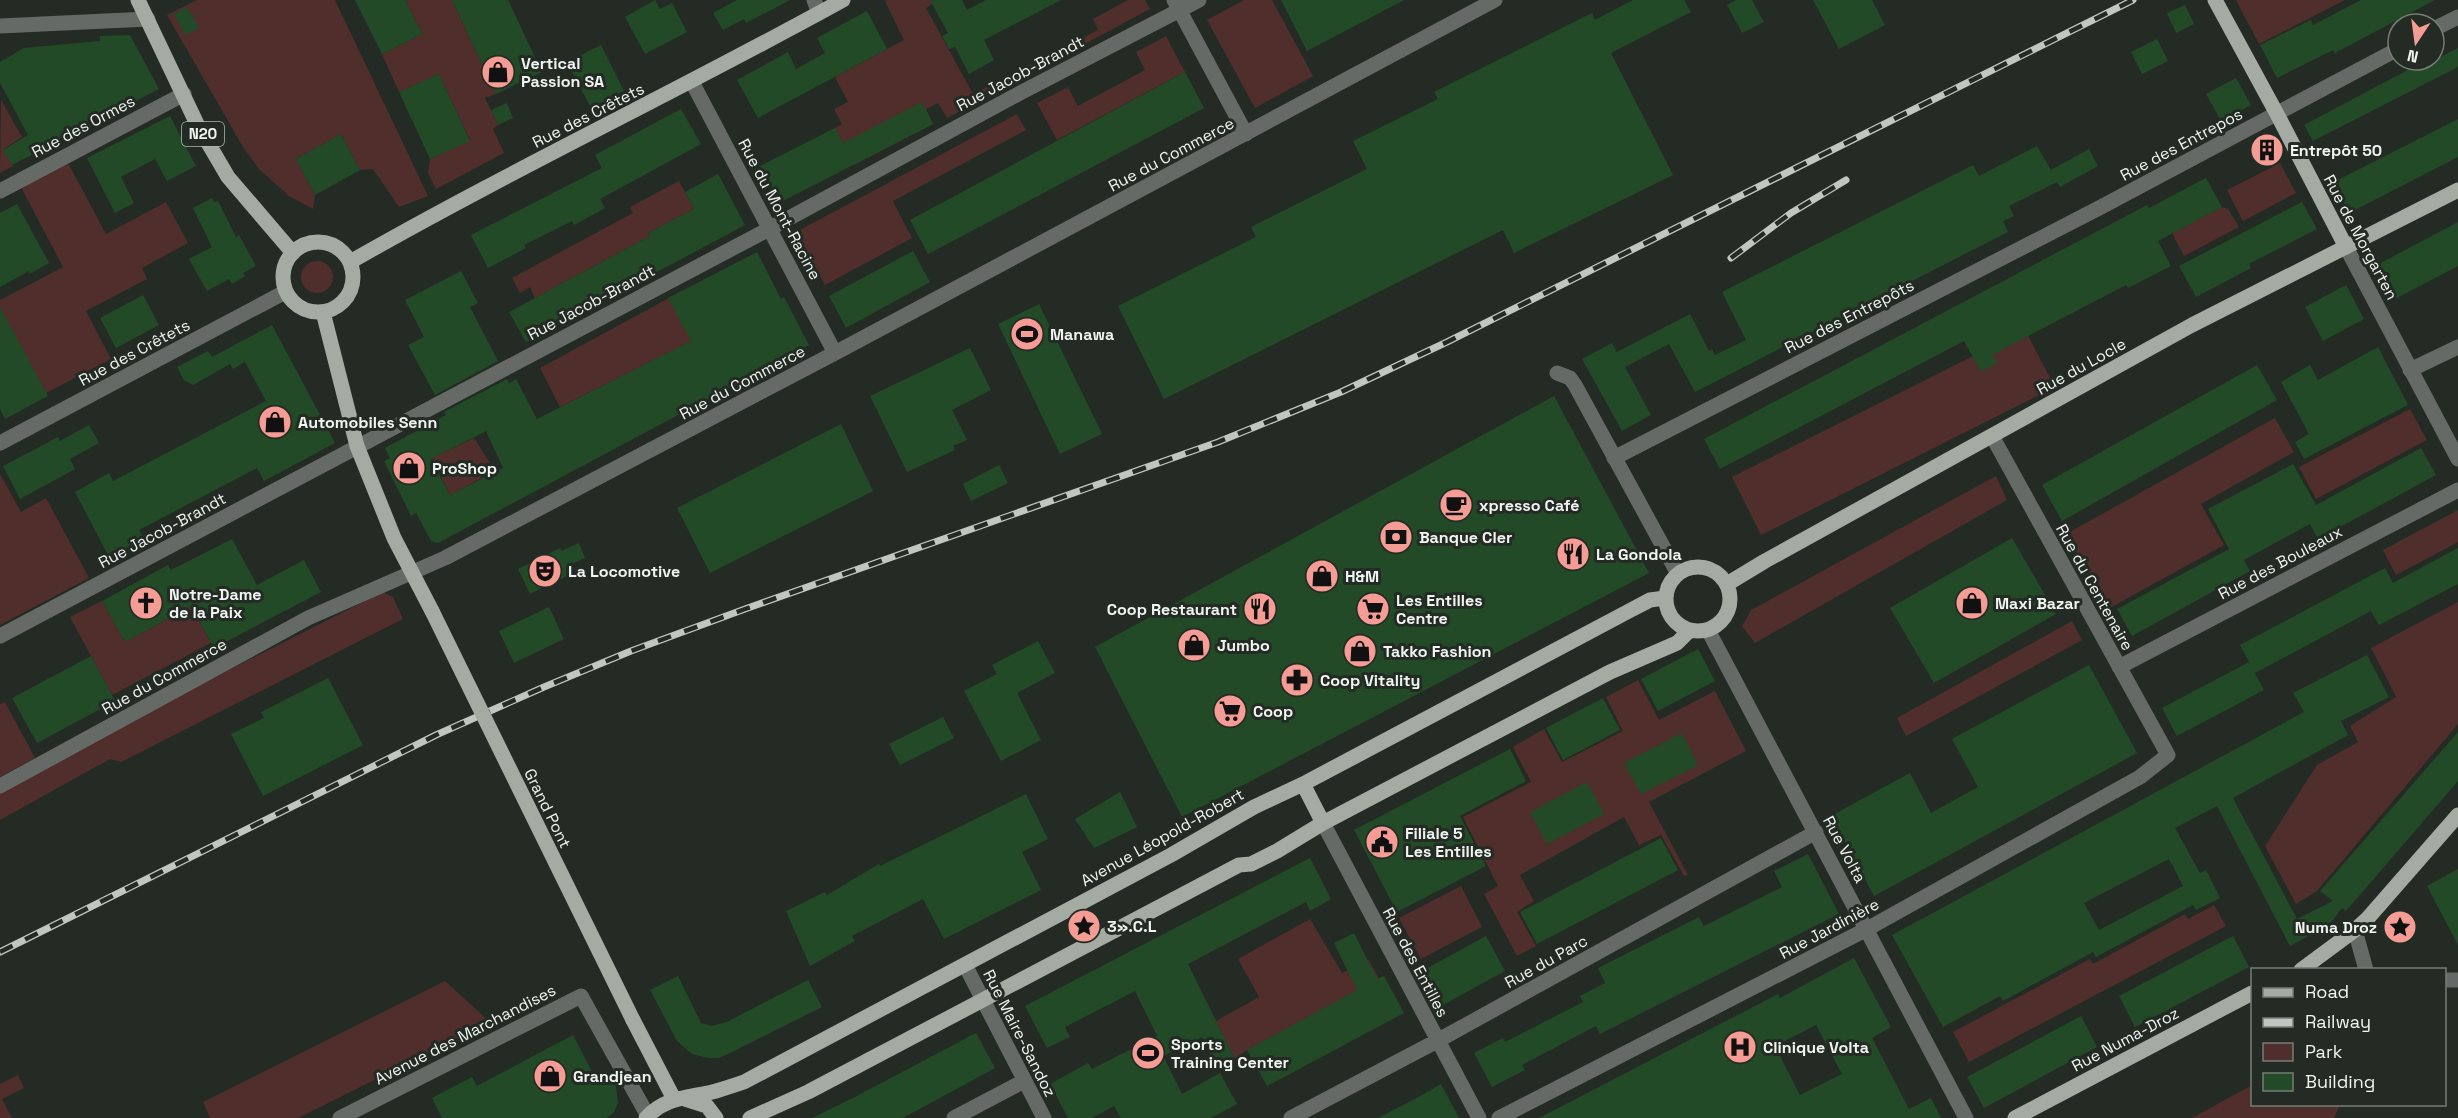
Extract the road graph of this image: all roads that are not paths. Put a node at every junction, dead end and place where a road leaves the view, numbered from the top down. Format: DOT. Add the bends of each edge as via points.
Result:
graph roads {
  1 [pos="138,0"];
  2 [pos="843,0"];
  3 [pos="1198,0"];
  4 [pos="1495,0"];
  5 [pos="2215,0"];
  6 [pos="1176,5"];
  7 [pos="817,7"];
  8 [pos="148,19"];
  9 [pos="0,26"];
  10 [pos="2386,55"];
  11 [pos="692,82"];
  12 [pos="184,94"];
  13 [pos="2277,114"];
  14 [pos="1246,134"];
  15 [pos="2458,190"];
  16 [pos="0,191"];
  17 [pos="2101,207"];
  18 [pos="770,229"];
  19 [pos="2346,247"];
  20 [pos="293,253"];
  21 [pos="350,262"];
  22 [pos="285,292"];
  23 [pos="323,312"];
  24 [pos="2458,347"];
  25 [pos="835,353"];
  26 [pos="2410,370"];
  27 [pos="1557,373"];
  28 [pos="1992,436"];
  29 [pos="0,443"];
  30 [pos="357,447"];
  31 [pos="1614,458"];
  32 [pos="2458,459"];
  33 [pos="2458,490"];
  34 [pos="412,572"];
  35 [pos="1678,574"];
  36 [pos="1727,584"];
  37 [pos="1665,598"];
  38 [pos="1708,630"];
  39 [pos="1689,631"];
  40 [pos="0,636"];
  41 [pos="2119,667"];
  42 [pos="2168,755"];
  43 [pos="1303,784"];
  44 [pos="0,786"];
  45 [pos="2458,815"];
  46 [pos="1323,823"];
  47 [pos="1816,832"];
  48 [pos="1868,929"];
  49 [pos="2355,930"];
  50 [pos="965,965"];
  51 [pos="2302,968"];
  52 [pos="2366,968"];
  53 [pos="2251,994"];
  54 [pos="983,1001"];
  55 [pos="1437,1041"];
  56 [pos="1024,1081"];
  57 [pos="674,1099"];
  58 [pos="651,1117"];
  59 [pos="340,1118"];
  60 [pos="716,1118"];
  61 [pos="750,1118"];
  62 [pos="954,1118"];
  63 [pos="1044,1118"];
  64 [pos="1291,1118"];
  65 [pos="1479,1118"];
  66 [pos="1499,1118"];
  67 [pos="1966,1118"];
  68 [pos="2015,1118"];
  1 -- 8 [label="main road, N20"];
  2 -- 7 [label="main road, Rue des Crêtets"];
  3 -- 6 [label="street, Rue Jacob-Brandt"];
  4 -- 14 [label="street, Rue du Commerce"];
  5 -- 13 [label="main road, Rue de Morgarten"];
  6 -- 14 [label="street"];
  6 -- 18 [label="street, Rue Jacob-Brandt"];
  7 -- 11 [label="main road, Rue des Crêtets"];
  8 -- 9 [label="street"];
  8 -- 12 [label="main road, N20"];
  10 -- 13 [label="street, Rue des Entrepos"];
  11 -- 18 [label="street, Rue du Mont-Racine"];
  11 -- 21 [label="main road, Rue des Crêtets" via="442,210"];
  12 -- 16 [label="street, Rue des Ormes"];
  12 -- 20 [label="main road, N20" via="228,177"];
  13 -- 17 [label="street, Rue des Entrepos"];
  13 -- 19 [label="main road, Rue de Morgarten"];
  14 -- 25 [label="street, Rue du Commerce"];
  15 -- 19 [label="main road, Rue du Locle"];
  17 -- 31 [label="street, Rue des Entrepôts"];
  18 -- 25 [label="street, Rue du Mont-Racine"];
  18 -- 30 [label="street, Rue Jacob-Brandt"];
  19 -- 26 [label="street, Rue de Morgarten"];
  19 -- 28 [label="main road, Rue du Locle" via="2192,325"];
  20 -- 21 [label="main road" via="302,246 324,243 343,253"];
  20 -- 22 [label="main road" via="283,271"];
  21 -- 23 [label="main road" via="349,294 342,303"];
  22 -- 23 [label="main road" via="301,308"];
  22 -- 29 [label="street, Rue des Crêtets"];
  23 -- 30 [label="main road, Grand Pont"];
  24 -- 26 [label="street"];
  25 -- 34 [label="street, Rue du Commerce"];
  26 -- 32 [label="street, Rue de Morgarten"];
  27 -- 31 [label="street" via="1570,378 1575,385"];
  28 -- 36 [label="main road, Rue du Locle"];
  28 -- 41 [label="street, Rue du Centenaire"];
  30 -- 34 [label="main road, Grand Pont"];
  30 -- 40 [label="street, Rue Jacob-Brandt"];
  31 -- 35 [label="street"];
  33 -- 41 [label="street, Rue des Bouleaux"];
  34 -- 44 [label="street, Rue du Commerce" via="308,618"];
  34 -- 57 [label="main road, Grand Pont, bridge"];
  35 -- 36 [label="main road" via="1692,567 1708,568"];
  35 -- 37 [label="main road"];
  36 -- 38 [label="main road" via="1731,600 1727,615"];
  37 -- 39 [label="main road" via="1669,615"];
  37 -- 43 [label="main road, Avenue Léopold-Robert" via="1650,600"];
  38 -- 39 [label="main road"];
  38 -- 47 [label="street, Rue Volta"];
  39 -- 46 [label="main road" via="1677,643 1610,672"];
  41 -- 42 [label="street, Rue du Centenaire"];
  42 -- 48 [label="street, Rue Jardinière" via="2140,777"];
  43 -- 46 [label="main road"];
  43 -- 50 [label="main road, Avenue Léopold-Robert"];
  45 -- 49 [label="main road"];
  46 -- 54 [label="main road" via="1277,851 1239,866"];
  46 -- 55 [label="street, Rue des Entilles"];
  47 -- 48 [label="street, Rue Volta"];
  47 -- 55 [label="street, Rue du Parc"];
  48 -- 66 [label="street, Rue Jardinière"];
  48 -- 67 [label="street, Rue Volta"];
  49 -- 51 [label="main road"];
  49 -- 52 [label="street"];
  50 -- 54 [label="street, Rue Maire-Sandoz"];
  50 -- 57 [label="main road, Avenue Léopold-Robert" via="744,1082"];
  53 -- 68 [label="main road, Rue Numa-Droz"];
  54 -- 56 [label="street, Rue Maire-Sandoz"];
  54 -- 61 [label="main road"];
  55 -- 64 [label="street, Rue du Parc"];
  55 -- 65 [label="street, Rue des Entilles"];
  56 -- 62 [label="street"];
  56 -- 63 [label="street, Rue Maire-Sandoz"];
  57 -- 58 [label="main road"];
  57 -- 60 [label="main road" via="702,1104"];
  58 -- 59 [label="street, Avenue des Marchandises" via="581,996"];
}
